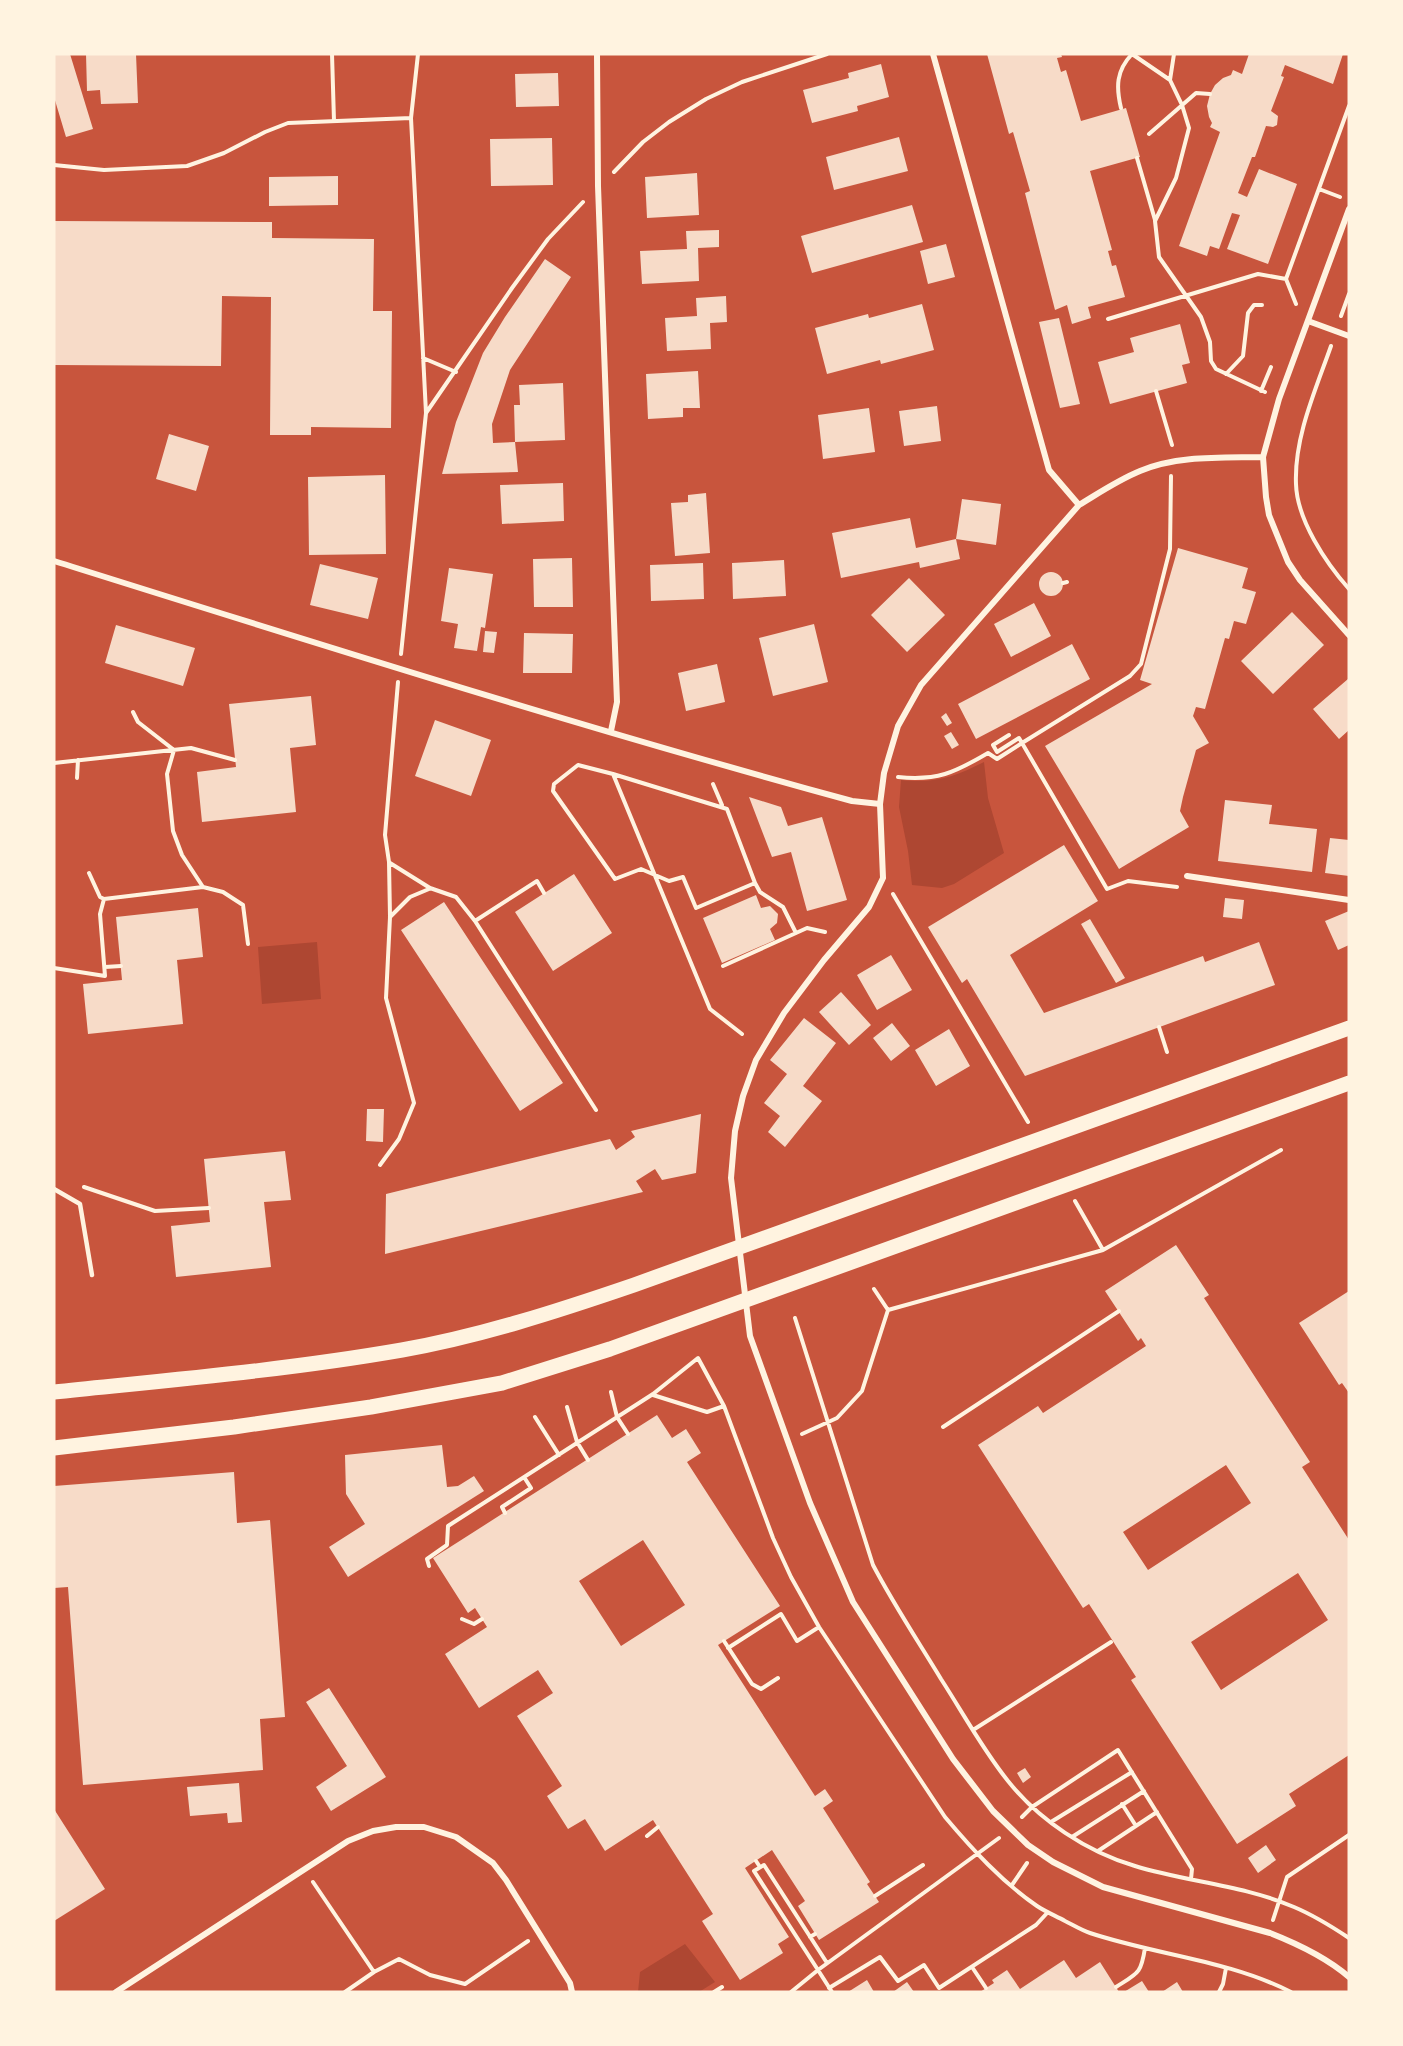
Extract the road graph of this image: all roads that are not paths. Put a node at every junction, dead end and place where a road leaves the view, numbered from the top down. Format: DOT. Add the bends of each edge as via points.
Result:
graph roads {
  1 [pos="597,54"];
  2 [pos="933,54"];
  3 [pos="1349,209"];
  4 [pos="1308,321"];
  5 [pos="1349,336"];
  6 [pos="1263,457"];
  7 [pos="1079,506"];
  8 [pos="54,561"];
  9 [pos="1349,635"];
  10 [pos="611,731"];
  11 [pos="880,804"];
  12 [pos="1187,876"];
  13 [pos="1349,900"];
  14 [pos="1348,1026"];
  15 [pos="1349,1083"];
  16 [pos="54,1189"];
  17 [pos="739,1247"];
  18 [pos="92,1275"];
  19 [pos="746,1301"];
  20 [pos="54,1392"];
  21 [pos="54,1448"];
  22 [pos="1349,1977"];
  23 [pos="116,1992"];
  24 [pos="572,1992"];
  1 -- 10 [label="street" via="598,186 617,702"];
  2 -- 7 [label="street" via="1049,470"];
  3 -- 4 [label="street"];
  4 -- 5 [label="street"];
  4 -- 6 [label="street" via="1279,399"];
  6 -- 7 [label="street" via="1213,457 1140,470"];
  6 -- 9 [label="street" via="1269,515 1288,562"];
  7 -- 11 [label="street" via="921,685 898,726"];
  8 -- 10 [label="street"];
  10 -- 11 [label="street" via="846,799"];
  11 -- 17 [label="street" via="883,878 869,907 784,1013 756,1060 743,1096 730,1178"];
  12 -- 13 [label="street"];
  14 -- 17 [label="main road"];
  15 -- 19 [label="main road"];
  16 -- 18 [label="lane" via="80,1204"];
  17 -- 19 [label="street"];
  17 -- 20 [label="main road" via="547,1314 403,1350 246,1372"];
  19 -- 21 [label="main road" via="502,1383 257,1424"];
  19 -- 22 [label="street" via="750,1336 810,1503 853,1602 970,1783 1004,1823 1053,1862 1103,1887 1270,1933 1294,1942"];
  23 -- 24 [label="street" via="348,1841 396,1827 424,1827 456,1837 493,1863"];
}
